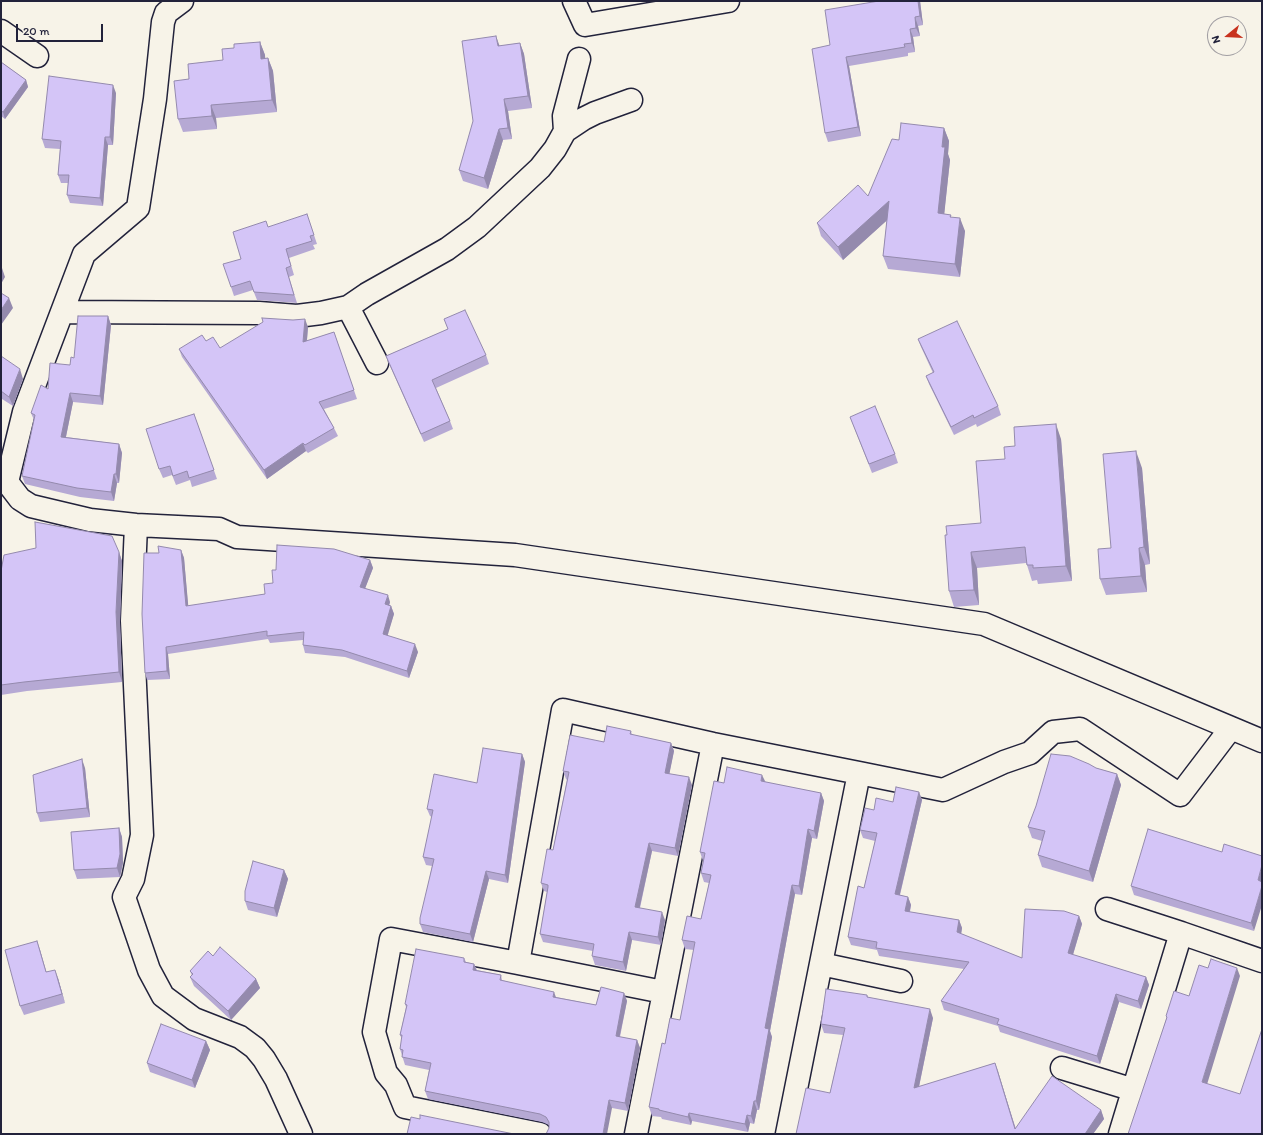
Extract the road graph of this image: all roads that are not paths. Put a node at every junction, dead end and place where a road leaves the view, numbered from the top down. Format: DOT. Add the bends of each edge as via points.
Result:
graph roads {
  1 [pos="182,1"];
  2 [pos="574,1"];
  3 [pos="728,1"];
  4 [pos="1,31"];
  5 [pos="37,56"];
  6 [pos="579,59"];
  7 [pos="630,100"];
  8 [pos="565,131"];
  9 [pos="348,307"];
  10 [pos="62,312"];
  11 [pos="377,363"];
  12 [pos="4,482"];
  13 [pos="136,526"];
  14 [pos="1231,728"];
  15 [pos="1262,741"];
  16 [pos="713,744"];
  17 [pos="859,773"];
  18 [pos="1107,909"];
  19 [pos="1181,933"];
  20 [pos="1262,961"];
  21 [pos="518,963"];
  22 [pos="821,964"];
  23 [pos="901,981"];
  24 [pos="663,992"];
  25 [pos="1062,1068"];
  26 [pos="1134,1090"];
  27 [pos="301,1134"];
  28 [pos="540,1134"];
  29 [pos="636,1134"];
  30 [pos="787,1134"];
  31 [pos="1120,1134"];
  1 -- 10 [label="street" via="166,13 163,22 155,99 138,208 84,254"];
  2 -- 3 [label="street" via="585,25"];
  4 -- 5 [label="street"];
  6 -- 8 [label="street" via="564,116"];
  7 -- 8 [label="street" via="595,113"];
  8 -- 9 [label="street" via="555,150 540,168 477,227 436,257"];
  9 -- 10 [label="street" via="297,316 259,313"];
  9 -- 11 [label="street"];
  10 -- 12 [label="street" via="24,412"];
  12 -- 13 [label="street" via="20,499 31,506 90,520"];
  13 -- 14 [label="street" via="219,530 237,537 515,555 984,624"];
  13 -- 27 [label="street" via="132,621 142,836 133,879 124,897 149,970 163,996 194,1019 240,1037 255,1048 276,1079"];
  14 -- 15 [label="street"];
  14 -- 17 [label="street" via="1180,795 1080,729 1053,732 1030,753 943,790"];
  16 -- 17 [label="street"];
  16 -- 21 [label="street" via="563,710"];
  16 -- 24 [label="street"];
  17 -- 22 [label="street"];
  18 -- 19 [label="street"];
  19 -- 20 [label="street"];
  19 -- 26 [label="street"];
  21 -- 24 [label="street"];
  21 -- 28 [label="street" via="391,939 374,1032 386,1073 396,1085 405,1107"];
  22 -- 23 [label="street"];
  22 -- 30 [label="street"];
  24 -- 29 [label="street"];
  25 -- 26 [label="street"];
  26 -- 31 [label="street"];
}
